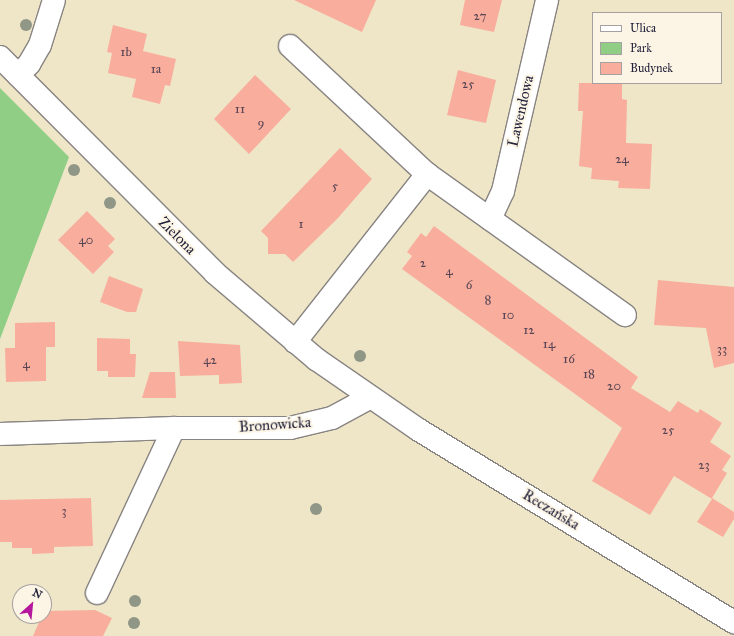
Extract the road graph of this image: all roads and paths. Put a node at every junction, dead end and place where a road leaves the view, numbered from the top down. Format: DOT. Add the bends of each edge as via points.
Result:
graph roads {
  1 [pos="54,0"];
  2 [pos="547,0"];
  3 [pos="290,46"];
  4 [pos="0,57"];
  5 [pos="18,75"];
  6 [pos="427,174"];
  7 [pos="490,219"];
  8 [pos="625,315"];
  9 [pos="295,342"];
  10 [pos="370,398"];
  11 [pos="174,428"];
  12 [pos="0,434"];
  13 [pos="97,593"];
  14 [pos="734,622"];
  1 -- 5 [label="street" via="40,45 29,64"];
  2 -- 7 [label="street, Lawendowa" via="503,191"];
  3 -- 6 [label="street"];
  4 -- 5 [label="street, Zielona"];
  5 -- 9 [label="street, Zielona" via="215,273"];
  6 -- 7 [label="street"];
  6 -- 9 [label="street"];
  7 -- 8 [label="street"];
  9 -- 10 [label="street, Zielona"];
  10 -- 11 [label="street, Bronowicka" via="332,418 290,428"];
  10 -- 14 [label="street, Reczańska"];
  11 -- 12 [label="street, Bronowicka"];
  11 -- 13 [label="street"];
}
